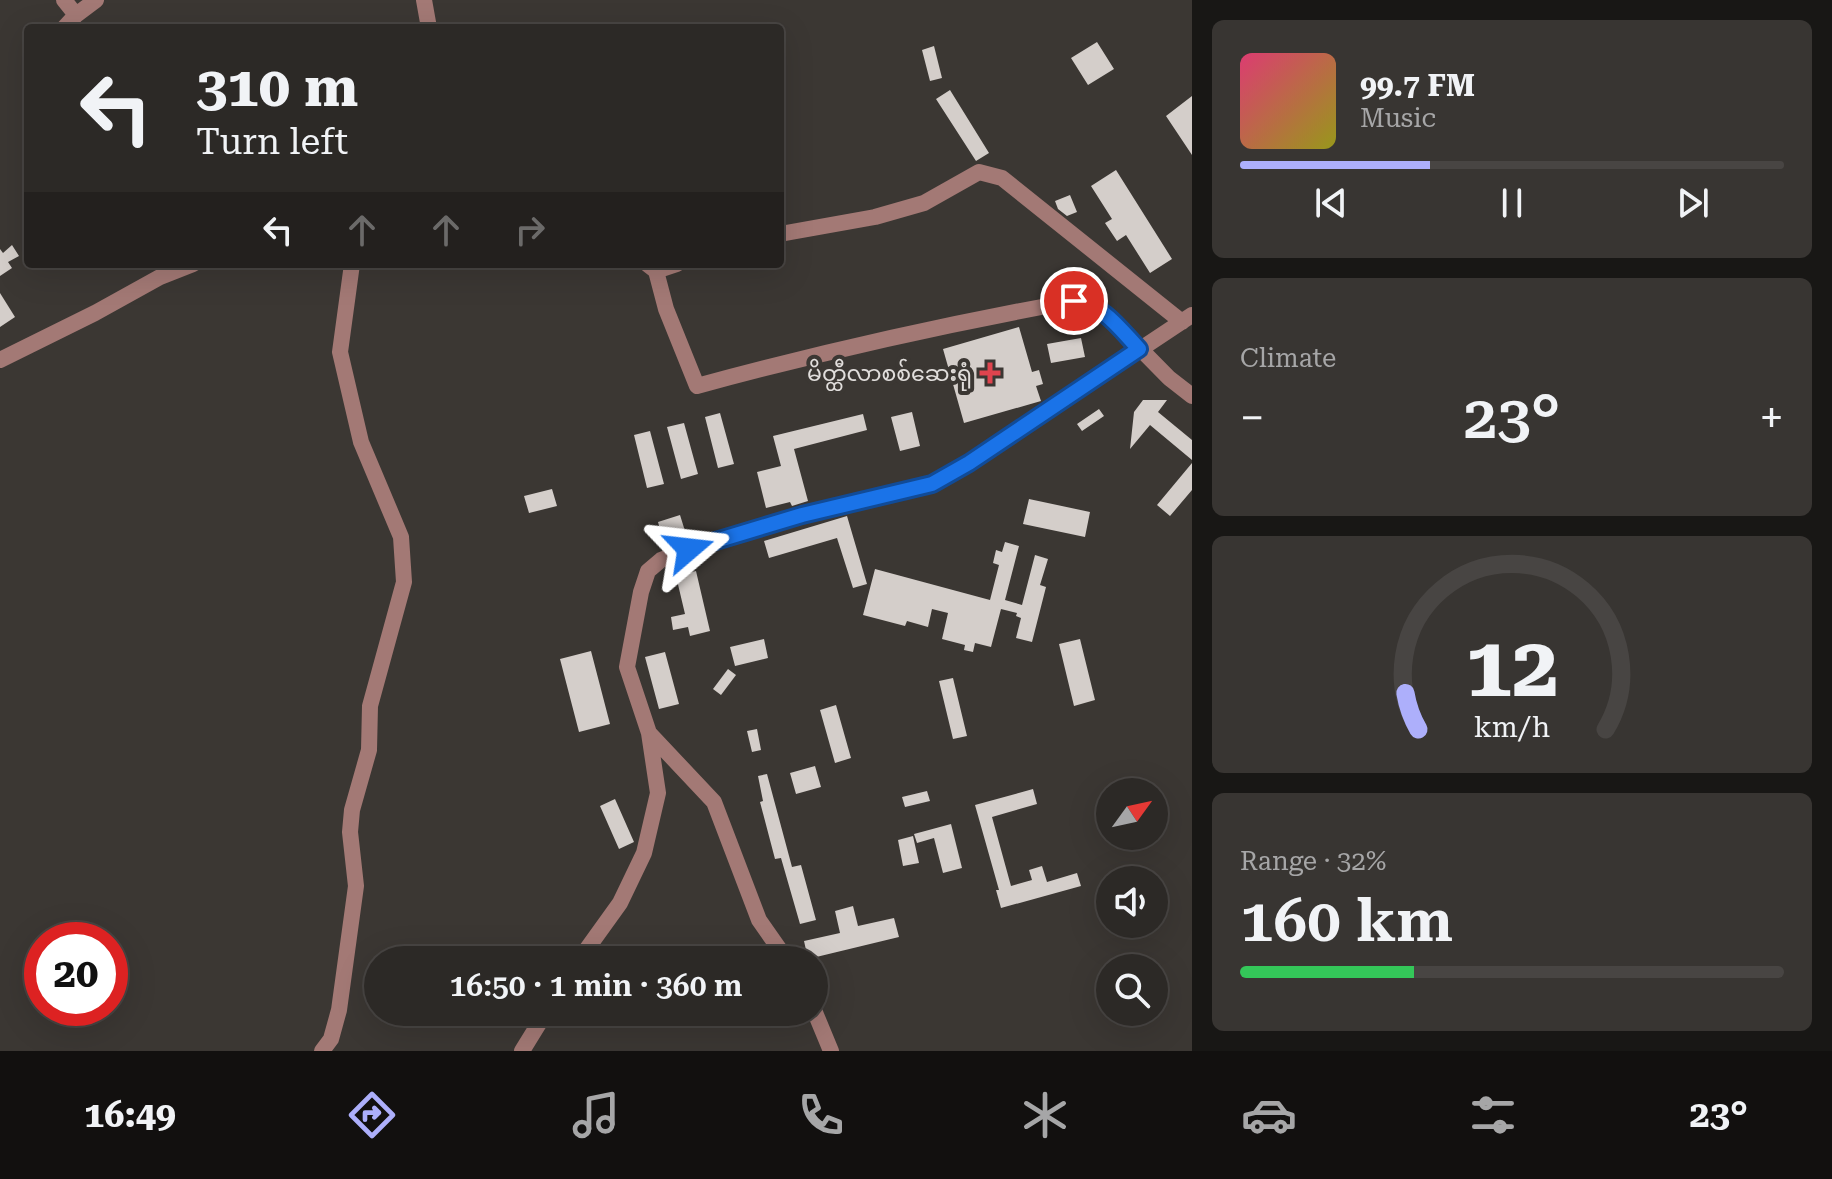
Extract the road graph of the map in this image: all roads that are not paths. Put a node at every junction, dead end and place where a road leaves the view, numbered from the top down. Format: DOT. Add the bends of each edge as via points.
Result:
graph roads {
  1 [pos="64,0"];
  2 [pos="96,0"];
  3 [pos="424,0"];
  4 [pos="76,15"];
  5 [pos="68,24"];
  6 [pos="428,24"];
  7 [pos="784,233"];
  8 [pos="183,268"];
  9 [pos="351,268"];
  10 [pos="652,268"];
  11 [pos="1187,319"];
  12 [pos="1139,349"];
  13 [pos="0,360"];
  14 [pos="1192,396"];
  15 [pos="649,733"];
  16 [pos="589,946"];
  17 [pos="777,946"];
  18 [pos="537,1026"];
  19 [pos="821,1026"];
  20 [pos="322,1051"];
  21 [pos="522,1051"];
  22 [pos="831,1051"];
  1 -- 4 [label="street"];
  2 -- 4 [label="street"];
  3 -- 6 [label="street"];
  4 -- 5 [label="street"];
  7 -- 11 [label="street" via="924,203 979,172 1002,178"];
  8 -- 13 [label="street"];
  9 -- 20 [label="street" via="340,352 361,442 401,537 404,582 370,706 369,750 352,810 356,886 341,998 331,1039"];
  10 -- 12 [label="street" via="697,386 949,323 1074,301 1106,314"];
  11 -- 12 [label="street"];
  12 -- 14 [label="street"];
  12 -- 15 [label="street" via="932,484 802,515 661,560 648,571 641,592 627,667"];
  15 -- 16 [label="street" via="658,793 644,853 620,903"];
  15 -- 17 [label="street" via="714,802 759,920"];
  18 -- 21 [label="street"];
  19 -- 22 [label="street"];
}
